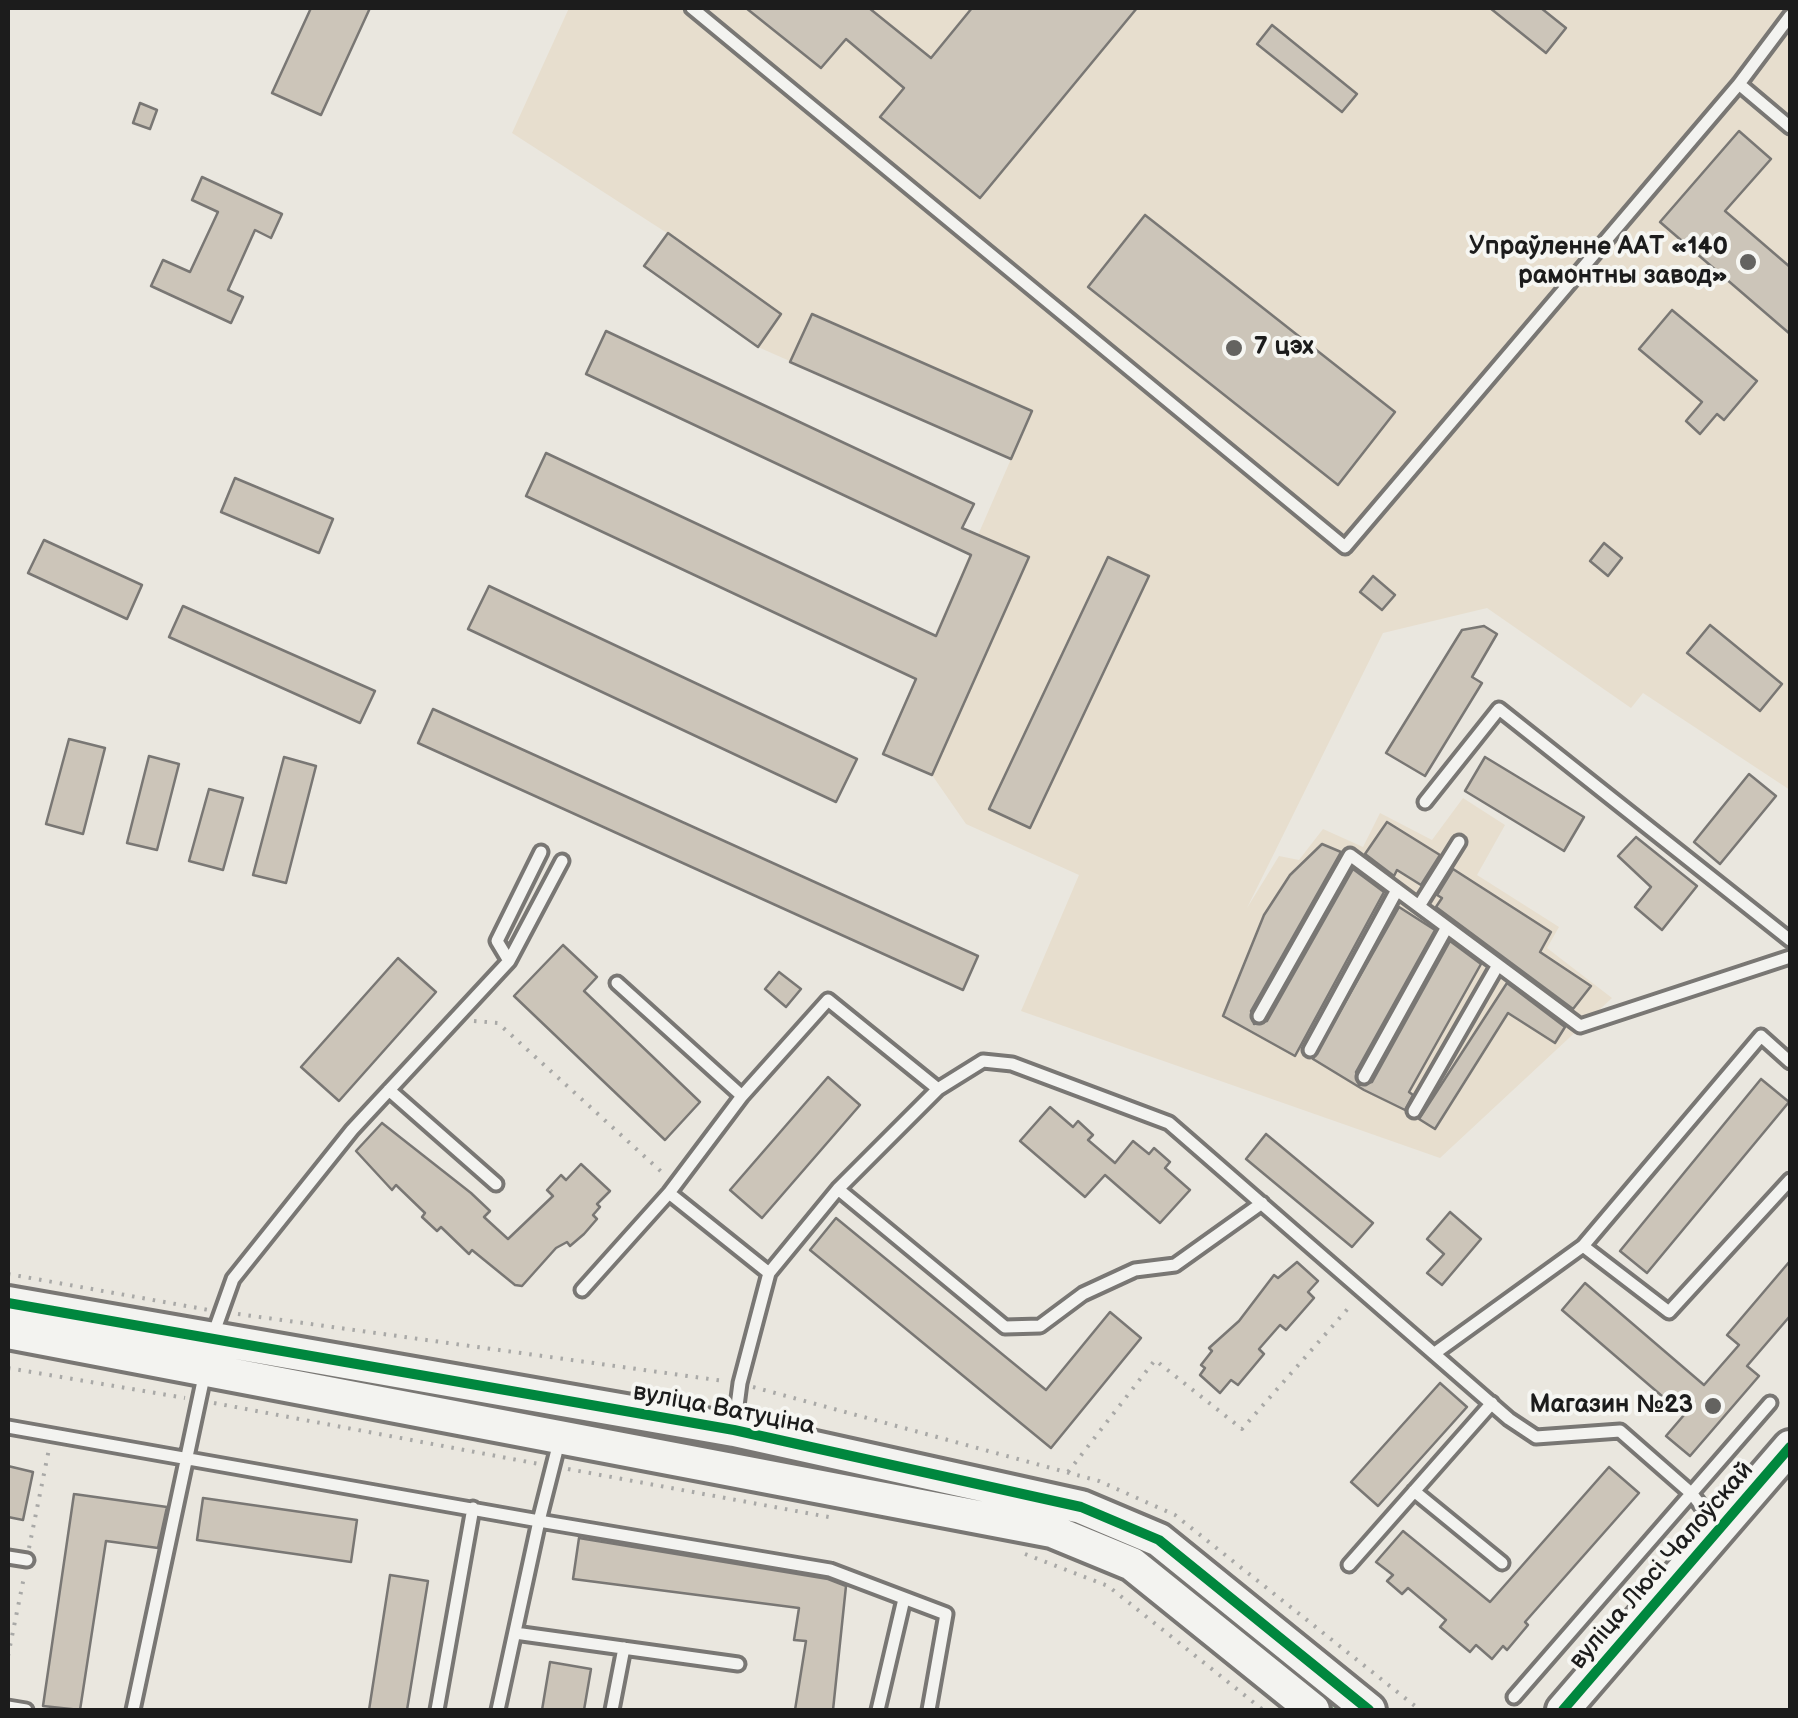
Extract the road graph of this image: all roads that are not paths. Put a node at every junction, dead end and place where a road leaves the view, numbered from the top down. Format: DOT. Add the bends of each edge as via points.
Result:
graph roads {
  1 [pos="692,8"];
  2 [pos="1790,16"];
  3 [pos="1738,84"];
  4 [pos="1790,127"];
  5 [pos="1426,802"];
  6 [pos="1459,842"];
  7 [pos="541,852"];
  8 [pos="562,861"];
  9 [pos="1397,890"];
  10 [pos="1419,906"];
  11 [pos="1447,927"];
  12 [pos="1790,940"];
  13 [pos="1790,958"];
  14 [pos="509,961"];
  15 [pos="1498,966"];
  16 [pos="617,983"];
  17 [pos="1259,1016"];
  18 [pos="1310,1050"];
  19 [pos="1790,1062"];
  20 [pos="1364,1077"];
  21 [pos="938,1089"];
  22 [pos="389,1090"];
  23 [pos="742,1096"];
  24 [pos="1414,1111"];
  25 [pos="1790,1180"];
  26 [pos="496,1184"];
  27 [pos="673,1188"];
  28 [pos="838,1189"];
  29 [pos="1262,1203"];
  30 [pos="1583,1246"];
  31 [pos="769,1273"];
  32 [pos="582,1290"];
  33 [pos="8,1302"];
  34 [pos="8,1332"];
  35 [pos="1435,1354"];
  36 [pos="205,1370"];
  37 [pos="1492,1403"];
  38 [pos="1770,1403"];
  39 [pos="8,1427"];
  40 [pos="734,1430"];
  41 [pos="1790,1447"];
  42 [pos="556,1452"];
  43 [pos="187,1458"];
  44 [pos="1414,1492"];
  45 [pos="1692,1494"];
  46 [pos="472,1508"];
  47 [pos="538,1521"];
  48 [pos="1720,1531"];
  49 [pos="8,1557"];
  50 [pos="27,1560"];
  51 [pos="1502,1562"];
  52 [pos="1350,1565"];
  53 [pos="904,1598"];
  54 [pos="516,1633"];
  55 [pos="624,1648"];
  56 [pos="738,1664"];
  57 [pos="1514,1697"];
  58 [pos="8,1707"];
  59 [pos="26,1710"];
  60 [pos="133,1710"];
  61 [pos="437,1710"];
  62 [pos="498,1710"];
  63 [pos="612,1710"];
  64 [pos="878,1710"];
  65 [pos="929,1710"];
  66 [pos="1312,1710"];
  67 [pos="1369,1710"];
  68 [pos="1563,1710"];
  1 -- 3 [label="lane" via="1346,547"];
  2 -- 3 [label="lane"];
  3 -- 4 [label="lane"];
  5 -- 12 [label="lane" via="1499,709"];
  6 -- 10 [label="lane"];
  7 -- 14 [label="lane" via="497,941"];
  8 -- 14 [label="lane"];
  9 -- 10 [label="lane"];
  9 -- 17 [label="lane" via="1350,855"];
  9 -- 18 [label="lane"];
  10 -- 11 [label="lane"];
  11 -- 15 [label="lane"];
  11 -- 20 [label="lane"];
  13 -- 15 [label="lane" via="1580,1026"];
  14 -- 22 [label="lane"];
  15 -- 24 [label="lane"];
  16 -- 23 [label="lane"];
  19 -- 30 [label="lane" via="1761,1036"];
  21 -- 23 [label="lane" via="828,1000"];
  21 -- 28 [label="lane"];
  21 -- 29 [label="lane" via="983,1061 1012,1064 1169,1123"];
  22 -- 26 [label="lane"];
  22 -- 36 [label="lane" via="233,1279"];
  23 -- 27 [label="lane"];
  25 -- 30 [label="lane" via="1669,1312"];
  27 -- 31 [label="lane"];
  27 -- 32 [label="lane"];
  28 -- 29 [label="lane" via="1005,1328 1040,1326 1083,1294 1135,1270 1176,1264"];
  28 -- 31 [label="lane"];
  29 -- 35 [label="lane"];
  30 -- 35 [label="lane"];
  31 -- 40 [label="lane"];
  33 -- 36 [label="street, вуліца Ватуціна"];
  34 -- 36 [label="street, вуліца Ватуціна"];
  35 -- 37 [label="lane"];
  36 -- 40 [label="street, вуліца Ватуціна"];
  36 -- 42 [label="street, вуліца Ватуціна"];
  36 -- 43 [label="lane"];
  37 -- 44 [label="lane"];
  37 -- 45 [label="lane" via="1536,1436 1620,1431"];
  38 -- 45 [label="lane"];
  39 -- 43 [label="lane"];
  40 -- 67 [label="street, вуліца Ватуціна" via="1081,1507 1160,1540"];
  41 -- 48 [label="street, вуліца Люсі Чалоўскай"];
  42 -- 47 [label="lane"];
  42 -- 66 [label="street, вуліца Ватуціна" via="1052,1531 1132,1564"];
  43 -- 46 [label="lane"];
  43 -- 60 [label="lane"];
  44 -- 51 [label="lane"];
  44 -- 52 [label="lane"];
  45 -- 48 [label="lane"];
  45 -- 57 [label="lane"];
  46 -- 47 [label="lane"];
  46 -- 61 [label="lane"];
  47 -- 53 [label="lane" via="830,1570"];
  47 -- 54 [label="lane"];
  48 -- 68 [label="street, вуліца Люсі Чалоўскай"];
  49 -- 50 [label="lane"];
  53 -- 64 [label="lane"];
  53 -- 65 [label="lane" via="946,1614"];
  54 -- 55 [label="lane"];
  54 -- 62 [label="lane"];
  55 -- 56 [label="lane"];
  55 -- 63 [label="lane"];
  58 -- 59 [label="lane"];
}
